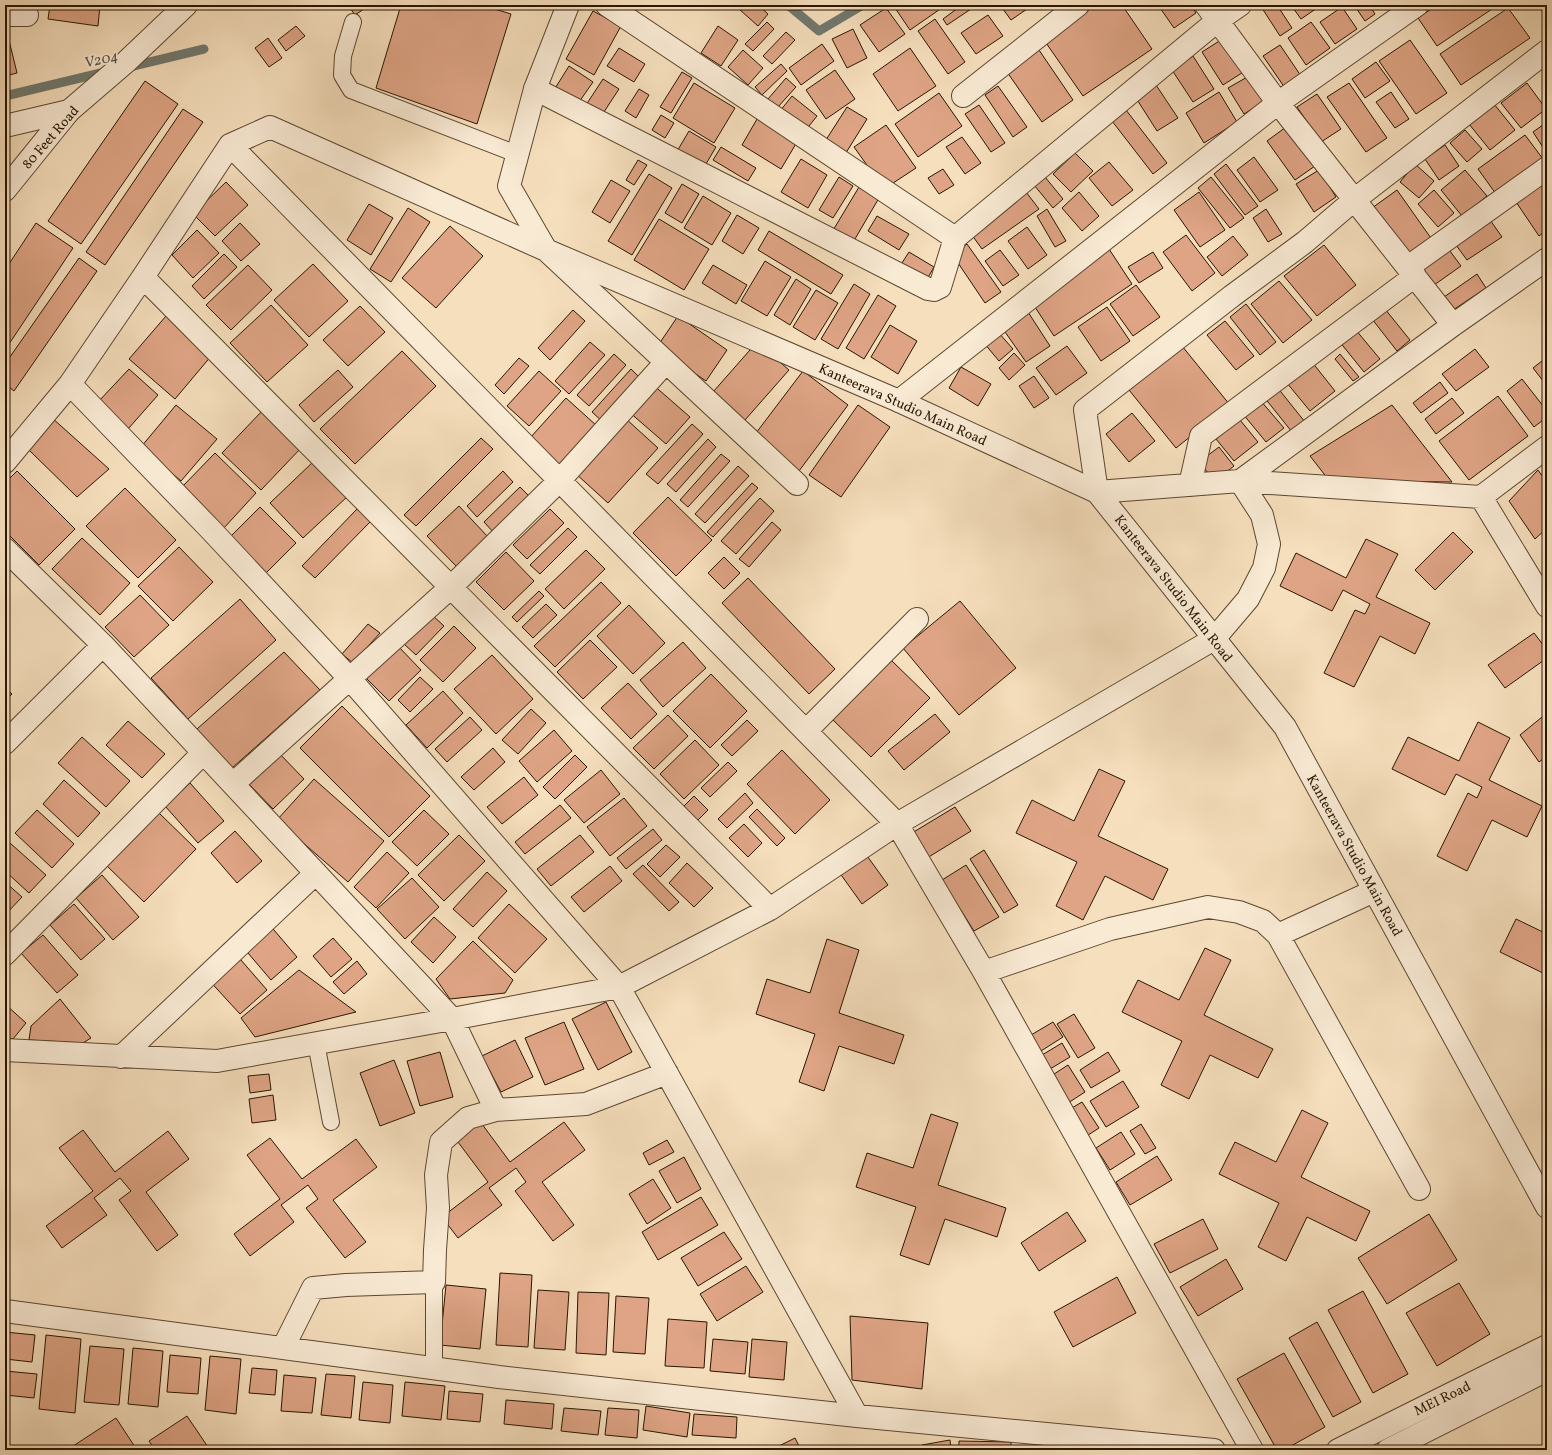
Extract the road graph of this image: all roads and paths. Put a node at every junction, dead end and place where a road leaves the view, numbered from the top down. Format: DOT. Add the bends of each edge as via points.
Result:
graph roads {
  1 [pos="186,5"];
  2 [pos="568,5"];
  3 [pos="607,5"];
  4 [pos="1078,5"];
  5 [pos="1240,5"];
  6 [pos="1417,5"];
  7 [pos="1212,13"];
  8 [pos="5,15"];
  9 [pos="27,16"];
  10 [pos="353,22"];
  11 [pos="1547,52"];
  12 [pos="535,89"];
  13 [pos="963,96"];
  14 [pos="1278,103"];
  15 [pos="69,111"];
  16 [pos="5,126"];
  17 [pos="230,145"];
  18 [pos="517,154"];
  19 [pos="1547,168"];
  20 [pos="5,190"];
  21 [pos="1354,200"];
  22 [pos="955,238"];
  23 [pos="546,250"];
  24 [pos="1547,259"];
  25 [pos="1411,272"];
  26 [pos="144,277"];
  27 [pos="1453,325"];
  28 [pos="666,362"];
  29 [pos="70,384"];
  30 [pos="899,401"];
  31 [pos="1547,447"];
  32 [pos="5,462"];
  33 [pos="560,480"];
  34 [pos="1240,481"];
  35 [pos="797,484"];
  36 [pos="1190,485"];
  37 [pos="1098,492"];
  38 [pos="1481,497"];
  39 [pos="5,549"];
  40 [pos="451,587"];
  41 [pos="1547,606"];
  42 [pos="917,619"];
  43 [pos="1214,640"];
  44 [pos="103,645"];
  45 [pos="350,679"];
  46 [pos="806,731"];
  47 [pos="5,743"];
  48 [pos="203,754"];
  49 [pos="233,784"];
  50 [pos="897,824"];
  51 [pos="316,873"];
  52 [pos="1374,891"];
  53 [pos="770,909"];
  54 [pos="1278,935"];
  55 [pos="5,954"];
  56 [pos="984,972"];
  57 [pos="619,986"];
  58 [pos="452,1019"];
  59 [pos="316,1043"];
  60 [pos="5,1050"];
  61 [pos="121,1057"];
  62 [pos="667,1073"];
  63 [pos="496,1110"];
  64 [pos="331,1122"];
  65 [pos="1419,1189"];
  66 [pos="1547,1206"];
  67 [pos="434,1282"];
  68 [pos="5,1311"];
  69 [pos="1547,1346"];
  70 [pos="283,1348"];
  71 [pos="434,1368"];
  72 [pos="1547,1370"];
  73 [pos="856,1416"];
  74 [pos="1214,1450"];
  75 [pos="1252,1450"];
  76 [pos="1338,1450"];
  77 [pos="1388,1450"];
  1 -- 15 [label="street, 80 Feet Road"];
  2 -- 12 [label="street"];
  3 -- 22 [label="street"];
  4 -- 13 [label="street"];
  5 -- 7 [label="street"];
  6 -- 14 [label="street"];
  7 -- 14 [label="street"];
  7 -- 22 [label="street"];
  8 -- 9 [label="street"];
  10 -- 18 [label="lane" via="342,56 342,76 351,90"];
  11 -- 21 [label="street"];
  12 -- 18 [label="street"];
  12 -- 22 [label="street" via="928,289 940,287"];
  14 -- 21 [label="street"];
  14 -- 30 [label="street"];
  15 -- 16 [label="street"];
  15 -- 20 [label="street, 80 Feet Road"];
  17 -- 23 [label="street, Kanteerava Studio Main Road" via="270,127"];
  17 -- 26 [label="street"];
  17 -- 33 [label="street"];
  18 -- 23 [label="street" via="508,186"];
  19 -- 25 [label="street"];
  21 -- 25 [label="street"];
  21 -- 37 [label="street" via="1305,242 1084,410"];
  23 -- 28 [label="street"];
  23 -- 30 [label="street, Kanteerava Studio Main Road"];
  24 -- 27 [label="street"];
  25 -- 27 [label="street"];
  25 -- 36 [label="street" via="1201,436"];
  26 -- 29 [label="street"];
  26 -- 40 [label="street"];
  27 -- 34 [label="street"];
  28 -- 33 [label="street"];
  28 -- 35 [label="street"];
  29 -- 32 [label="street"];
  29 -- 45 [label="street"];
  30 -- 37 [label="street, Kanteerava Studio Main Road"];
  31 -- 38 [label="street"];
  33 -- 40 [label="street"];
  33 -- 46 [label="street"];
  34 -- 36 [label="street"];
  34 -- 38 [label="street"];
  34 -- 43 [label="street" via="1262,514 1268,544 1264,568 1248,599"];
  36 -- 37 [label="street"];
  37 -- 43 [label="street, Kanteerava Studio Main Road"];
  38 -- 41 [label="street"];
  39 -- 44 [label="street"];
  40 -- 45 [label="street"];
  40 -- 53 [label="street"];
  42 -- 46 [label="street"];
  43 -- 50 [label="street"];
  43 -- 52 [label="street, Kanteerava Studio Main Road" via="1284,727"];
  44 -- 47 [label="street"];
  44 -- 48 [label="street"];
  45 -- 49 [label="street"];
  45 -- 57 [label="street"];
  46 -- 50 [label="street"];
  48 -- 49 [label="street"];
  48 -- 55 [label="street"];
  49 -- 51 [label="street"];
  50 -- 53 [label="street"];
  50 -- 56 [label="street"];
  51 -- 58 [label="street"];
  51 -- 61 [label="street"];
  52 -- 54 [label="street"];
  52 -- 66 [label="street, Kanteerava Studio Main Road"];
  53 -- 57 [label="street"];
  54 -- 56 [label="street" via="1263,921 1239,912 1208,907 1110,929"];
  54 -- 65 [label="street"];
  56 -- 75 [label="street"];
  57 -- 58 [label="street"];
  57 -- 62 [label="street"];
  58 -- 59 [label="street"];
  58 -- 63 [label="street"];
  59 -- 61 [label="street" via="217,1061"];
  59 -- 64 [label="lane"];
  60 -- 61 [label="street"];
  62 -- 63 [label="street" via="586,1104"];
  62 -- 73 [label="street"];
  63 -- 67 [label="street" via="468,1118 441,1142 436,1175 438,1208"];
  67 -- 70 [label="street" via="313,1288"];
  67 -- 71 [label="lane"];
  68 -- 70 [label="street"];
  69 -- 76 [label="street, MEI Road"];
  70 -- 71 [label="street"];
  71 -- 73 [label="street"];
  72 -- 77 [label="street, MEI Road"];
  73 -- 74 [label="street"];
}
